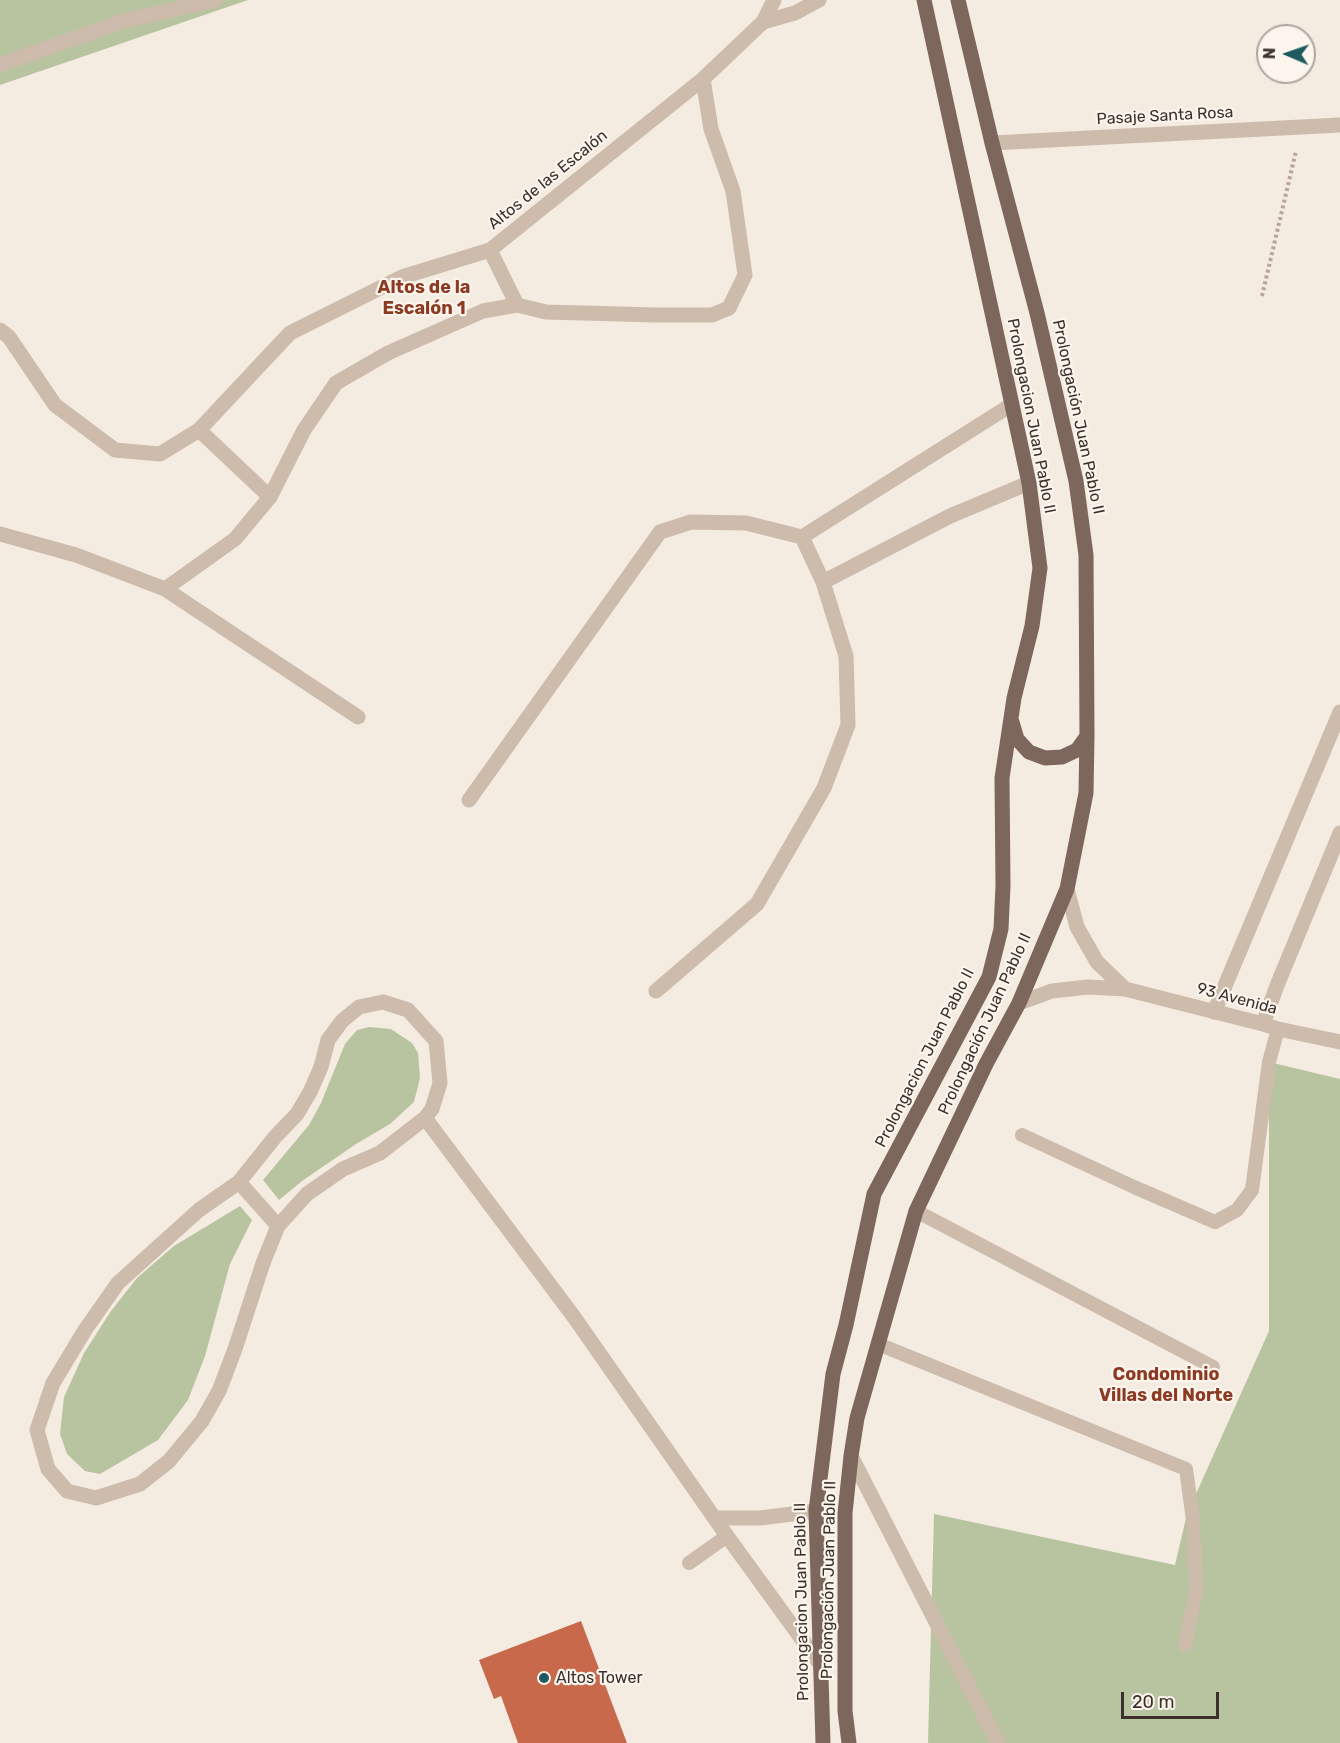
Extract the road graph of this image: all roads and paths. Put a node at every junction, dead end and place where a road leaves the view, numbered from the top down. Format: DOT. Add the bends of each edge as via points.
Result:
graph roads {
  1 [pos="215,0"];
  2 [pos="774,0"];
  3 [pos="819,0"];
  4 [pos="924,0"];
  5 [pos="958,0"];
  6 [pos="763,22"];
  7 [pos="0,65"];
  8 [pos="703,79"];
  9 [pos="1340,125"];
  10 [pos="1301,127"];
  11 [pos="992,143"];
  12 [pos="490,250"];
  13 [pos="1262,296"];
  14 [pos="517,305"];
  15 [pos="0,330"];
  16 [pos="1011,405"];
  17 [pos="200,430"];
  18 [pos="1029,483"];
  19 [pos="270,498"];
  20 [pos="0,534"];
  21 [pos="802,537"];
  22 [pos="823,582"];
  23 [pos="165,589"];
  24 [pos="1014,699"];
  25 [pos="1340,712"];
  26 [pos="358,717"];
  27 [pos="1087,736"];
  28 [pos="469,800"];
  29 [pos="1340,833"];
  30 [pos="1067,889"];
  31 [pos="1125,989"];
  32 [pos="656,991"];
  33 [pos="1019,1003"];
  34 [pos="1214,1012"];
  35 [pos="1263,1024"];
  36 [pos="1278,1029"];
  37 [pos="1340,1042"];
  38 [pos="425,1118"];
  39 [pos="1022,1135"];
  40 [pos="239,1182"];
  41 [pos="916,1211"];
  42 [pos="278,1226"];
  43 [pos="878,1344"];
  44 [pos="1213,1367"];
  45 [pos="850,1456"];
  46 [pos="816,1511"];
  47 [pos="716,1518"];
  48 [pos="727,1536"];
  49 [pos="689,1563"];
  50 [pos="1185,1645"];
  51 [pos="820,1664"];
  52 [pos="823,1743"];
  53 [pos="849,1743"];
  54 [pos="998,1743"];
  1 -- 7 [label="street" via="123,21"];
  2 -- 6 [label="street, Altos de las Escalón"];
  3 -- 6 [label="street, Altos de las Escalón" via="795,13"];
  4 -- 16 [label="main road, Prolongacion Juan Pablo II"];
  5 -- 11 [label="main road, Prolongación Juan Pablo II"];
  6 -- 8 [label="street, Altos de las Escalón"];
  8 -- 12 [label="street, Altos de las Escalón"];
  8 -- 14 [label="street" via="711,129 733,191 745,275 729,308 712,315 656,315 546,312"];
  9 -- 10 [label="street, Pasaje Santa Rosa"];
  10 -- 11 [label="street, Pasaje Santa Rosa"];
  10 -- 13 [label="path"];
  11 -- 27 [label="main road, Prolongación Juan Pablo II" via="1076,481 1086,555"];
  12 -- 14 [label="street"];
  12 -- 17 [label="street, Altos de las Escalón" via="402,277 290,333"];
  14 -- 19 [label="street" via="483,311 446,326 336,382 304,430"];
  15 -- 17 [label="street, Altos de las Escalón" via="9,337 56,405 115,450 160,454"];
  16 -- 18 [label="main road, Prolongacion Juan Pablo II"];
  16 -- 21 [label="street"];
  17 -- 19 [label="street"];
  18 -- 22 [label="street" via="950,516"];
  18 -- 24 [label="main road, Prolongacion Juan Pablo II" via="1041,568 1032,627"];
  19 -- 23 [label="street" via="235,539"];
  20 -- 23 [label="street" via="76,555"];
  21 -- 22 [label="street"];
  21 -- 28 [label="street" via="746,523 691,522 660,532"];
  22 -- 32 [label="street" via="846,656 848,724 824,788 758,904"];
  23 -- 26 [label="street"];
  24 -- 27 [label="main road" via="1012,723 1017,740 1029,752 1045,758 1062,758 1077,750"];
  24 -- 46 [label="main road, Prolongacion Juan Pablo II" via="1002,778 1001,929 989,977 874,1194 833,1374"];
  25 -- 34 [label="street"];
  27 -- 30 [label="main road, Prolongación Juan Pablo II" via="1086,793"];
  29 -- 35 [label="street"];
  30 -- 31 [label="street, 93 Avenida" via="1077,927 1097,962"];
  30 -- 33 [label="main road, Prolongación Juan Pablo II"];
  31 -- 33 [label="street, 93 Avenida" via="1088,987 1052,991"];
  31 -- 34 [label="street, 93 Avenida"];
  33 -- 41 [label="main road, Prolongación Juan Pablo II"];
  34 -- 35 [label="street, 93 Avenida"];
  35 -- 36 [label="street, 93 Avenida"];
  36 -- 37 [label="street, 93 Avenida"];
  36 -- 39 [label="lane" via="1269,1062 1252,1190 1237,1210 1215,1222"];
  38 -- 40 [label="street" via="440,1083 436,1041 408,1010 383,1002 359,1007 328,1040 314,1084 297,1114"];
  38 -- 42 [label="street" via="380,1153 343,1169 307,1194"];
  38 -- 47 [label="street" via="574,1317"];
  40 -- 42 [label="street"];
  40 -- 42 [label="street" via="199,1210 118,1282 53,1383 36,1430 48,1469 68,1491 96,1498 140,1484 169,1461 202,1421 235,1349"];
  41 -- 43 [label="main road, Prolongación Juan Pablo II"];
  41 -- 44 [label="lane"];
  43 -- 45 [label="main road, Prolongación Juan Pablo II"];
  43 -- 50 [label="lane" via="1186,1469 1196,1592"];
  45 -- 53 [label="main road, Prolongación Juan Pablo II" via="844,1601"];
  45 -- 54 [label="street"];
  46 -- 47 [label="street" via="760,1518"];
  46 -- 51 [label="main road, Prolongacion Juan Pablo II"];
  47 -- 48 [label="street"];
  48 -- 49 [label="lane"];
  48 -- 51 [label="street"];
  51 -- 52 [label="main road, Prolongacion Juan Pablo II"];
}
